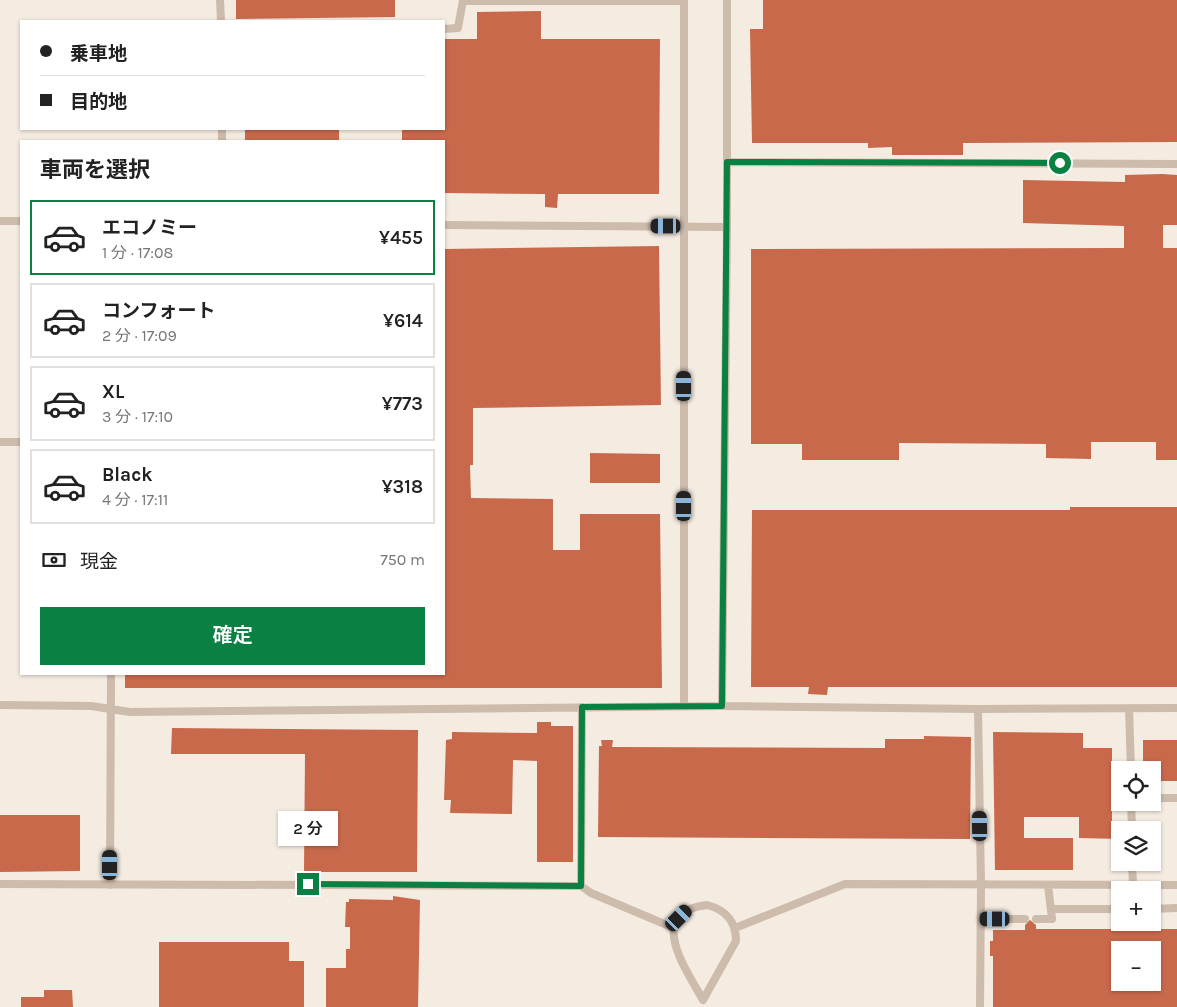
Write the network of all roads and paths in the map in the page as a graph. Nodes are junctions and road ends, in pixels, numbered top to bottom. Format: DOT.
graph roads {
  1 [pos="220,0"];
  2 [pos="684,0"];
  3 [pos="727,0"];
  4 [pos="463,1"];
  5 [pos="542,1"];
  6 [pos="221,20"];
  7 [pos="445,29"];
  8 [pos="727,162"];
  9 [pos="1177,164"];
  10 [pos="0,221"];
  11 [pos="20,221"];
  12 [pos="445,225"];
  13 [pos="684,226"];
  14 [pos="727,227"];
  15 [pos="0,442"];
  16 [pos="20,442"];
  17 [pos="111,675"];
  18 [pos="0,705"];
  19 [pos="684,706"];
  20 [pos="722,706"];
  21 [pos="582,707"];
  22 [pos="1129,708"];
  23 [pos="1177,708"];
  24 [pos="111,709"];
  25 [pos="978,709"];
  26 [pos="1131,761"];
  27 [pos="1161,798"];
  28 [pos="1177,798"];
  29 [pos="0,884"];
  30 [pos="110,885"];
  31 [pos="981,885"];
  32 [pos="1048,885"];
  33 [pos="1111,885"];
  34 [pos="1161,885"];
  35 [pos="1177,885"];
  36 [pos="581,886"];
  37 [pos="1161,908"];
  38 [pos="1177,908"];
  39 [pos="1051,909"];
  40 [pos="1111,909"];
  41 [pos="981,919"];
  42 [pos="1025,919"];
  43 [pos="1036,919"];
  44 [pos="674,928"];
  45 [pos="735,928"];
  46 [pos="703,1004"];
  47 [pos="980,1007"];
  1 -- 6 [label="lane"];
  2 -- 5 [label="lane"];
  2 -- 13 [label="lane"];
  3 -- 8 [label="lane"];
  4 -- 5 [label="lane"];
  4 -- 7 [label="lane"];
  8 -- 9 [label="lane"];
  8 -- 14 [label="lane"];
  10 -- 11 [label="lane"];
  12 -- 13 [label="lane"];
  13 -- 14 [label="lane"];
  13 -- 19 [label="lane"];
  14 -- 20 [label="lane"];
  15 -- 16 [label="lane"];
  17 -- 24 [label="lane"];
  18 -- 24 [label="lane"];
  19 -- 20 [label="lane"];
  19 -- 21 [label="lane"];
  20 -- 25 [label="lane"];
  21 -- 24 [label="lane"];
  21 -- 36 [label="lane"];
  22 -- 23 [label="lane"];
  22 -- 25 [label="lane"];
  22 -- 26 [label="lane"];
  24 -- 30 [label="lane"];
  25 -- 31 [label="lane"];
  27 -- 28 [label="lane"];
  29 -- 30 [label="lane"];
  30 -- 36 [label="lane"];
  31 -- 32 [label="lane"];
  31 -- 41 [label="lane"];
  31 -- 45 [label="lane"];
  32 -- 33 [label="lane"];
  32 -- 39 [label="lane"];
  34 -- 35 [label="lane"];
  36 -- 44 [label="lane"];
  37 -- 38 [label="lane"];
  39 -- 40 [label="lane"];
  39 -- 43 [label="lane"];
  41 -- 42 [label="lane"];
  41 -- 47 [label="lane"];
  44 -- 45 [label="lane"];
  44 -- 46 [label="lane"];
  45 -- 46 [label="lane"];
}
